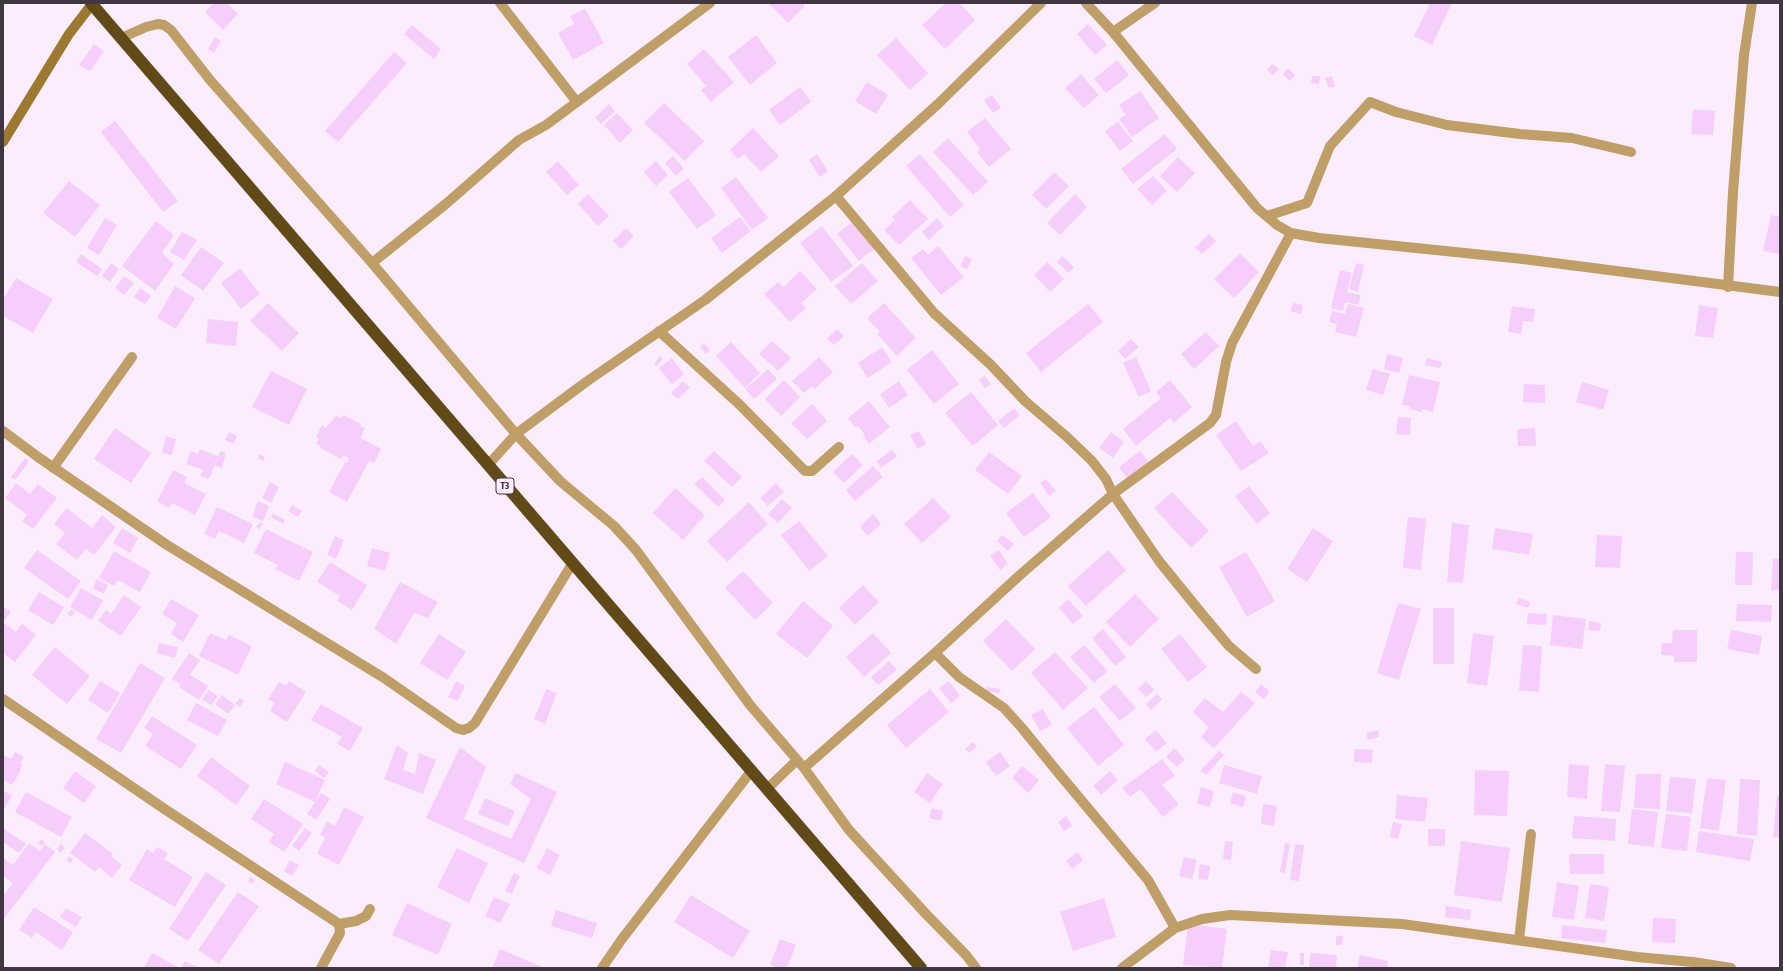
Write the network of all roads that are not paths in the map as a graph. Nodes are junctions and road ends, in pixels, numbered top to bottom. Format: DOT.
graph roads {
  1 [pos="92,3"];
  2 [pos="500,3"];
  3 [pos="710,3"];
  4 [pos="1041,3"];
  5 [pos="1086,3"];
  6 [pos="1155,3"];
  7 [pos="1752,3"];
  8 [pos="1113,32"];
  9 [pos="121,38"];
  10 [pos="576,101"];
  11 [pos="3,142"];
  12 [pos="1631,152"];
  13 [pos="836,196"];
  14 [pos="1267,216"];
  15 [pos="1291,232"];
  16 [pos="372,263"];
  17 [pos="1728,287"];
  18 [pos="1780,292"];
  19 [pos="659,331"];
  20 [pos="132,357"];
  21 [pos="3,431"];
  22 [pos="516,434"];
  23 [pos="839,447"];
  24 [pos="488,465"];
  25 [pos="53,468"];
  26 [pos="1113,494"];
  27 [pos="572,564"];
  28 [pos="935,653"];
  29 [pos="1256,669"];
  30 [pos="3,699"];
  31 [pos="800,764"];
  32 [pos="752,770"];
  33 [pos="767,788"];
  34 [pos="1531,834"];
  35 [pos="370,909"];
  36 [pos="339,924"];
  37 [pos="1175,928"];
  38 [pos="1519,940"];
  39 [pos="321,968"];
  40 [pos="602,968"];
  41 [pos="921,968"];
  42 [pos="976,968"];
  43 [pos="1122,968"];
  44 [pos="1731,968"];
  1 -- 9 [label="highway, T3"];
  1 -- 11 [label="street"];
  2 -- 10 [label="street"];
  3 -- 10 [label="street"];
  4 -- 13 [label="street"];
  5 -- 8 [label="street"];
  6 -- 8 [label="street"];
  7 -- 17 [label="street"];
  8 -- 14 [label="street"];
  9 -- 16 [label="street"];
  9 -- 24 [label="highway, T3"];
  10 -- 16 [label="street"];
  12 -- 14 [label="street"];
  13 -- 19 [label="street"];
  13 -- 26 [label="street"];
  14 -- 15 [label="street"];
  15 -- 17 [label="street"];
  15 -- 26 [label="street"];
  16 -- 22 [label="street"];
  17 -- 18 [label="street"];
  19 -- 22 [label="street"];
  19 -- 23 [label="street"];
  20 -- 25 [label="street"];
  21 -- 25 [label="street"];
  22 -- 24 [label="street"];
  22 -- 31 [label="street"];
  24 -- 27 [label="highway, T3"];
  25 -- 27 [label="street"];
  26 -- 28 [label="street"];
  26 -- 29 [label="street"];
  27 -- 32 [label="highway, T3"];
  28 -- 31 [label="street"];
  28 -- 37 [label="street"];
  30 -- 36 [label="street"];
  31 -- 33 [label="street"];
  31 -- 42 [label="street"];
  32 -- 33 [label="highway, T3"];
  32 -- 40 [label="street"];
  33 -- 41 [label="highway, T3"];
  34 -- 38 [label="street"];
  35 -- 36 [label="street"];
  36 -- 39 [label="street"];
  37 -- 38 [label="street"];
  37 -- 43 [label="street"];
  38 -- 44 [label="street"];
}
